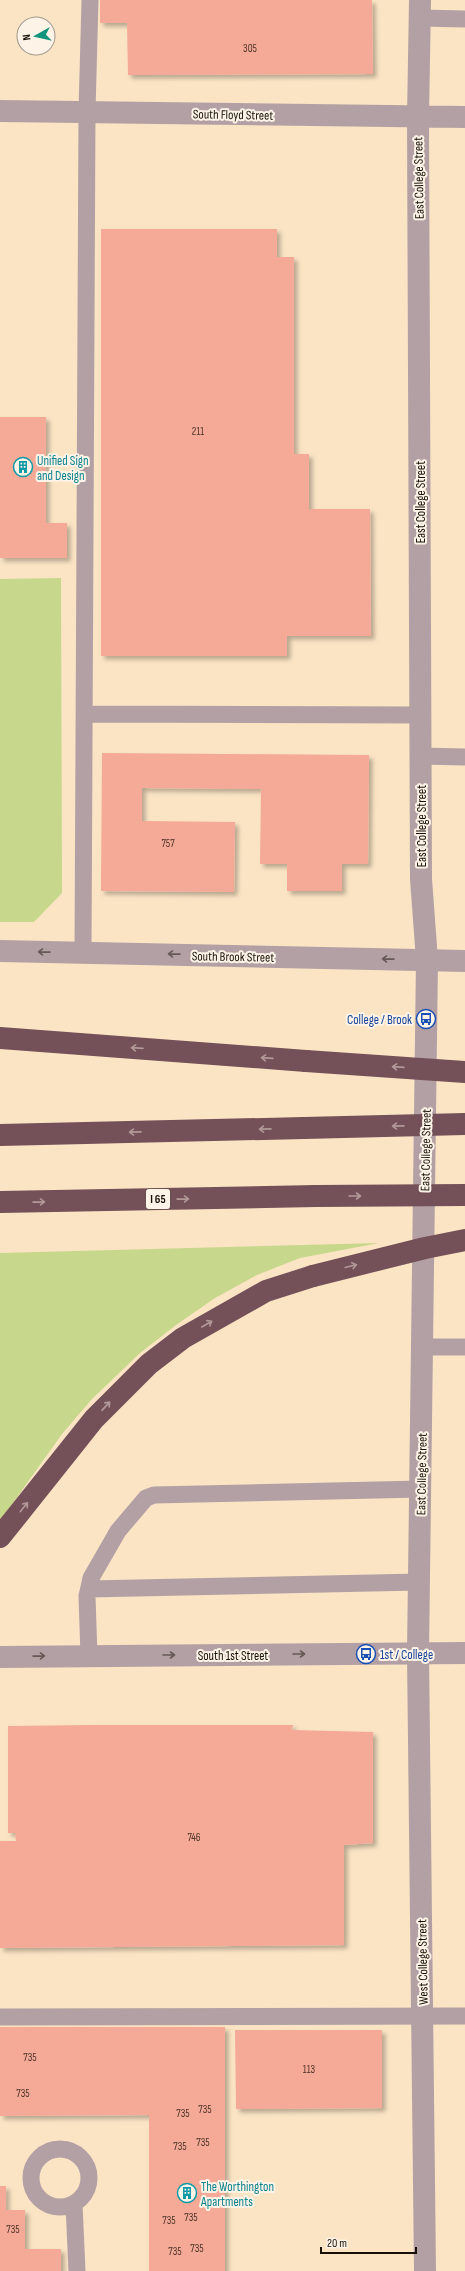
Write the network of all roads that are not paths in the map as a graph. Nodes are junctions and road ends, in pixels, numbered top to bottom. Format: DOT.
graph roads {
  1 [pos="90,0"];
  2 [pos="420,9"];
  3 [pos="465,19"];
  4 [pos="0,111"];
  5 [pos="87,111"];
  6 [pos="465,117"];
  7 [pos="418,118"];
  8 [pos="84,714"];
  9 [pos="421,715"];
  10 [pos="420,756"];
  11 [pos="465,757"];
  12 [pos="0,951"];
  13 [pos="83,952"];
  14 [pos="427,960"];
  15 [pos="465,961"];
  16 [pos="0,1038"];
  17 [pos="465,1072"];
  18 [pos="465,1124"];
  19 [pos="0,1135"];
  20 [pos="465,1195"];
  21 [pos="0,1202"];
  22 [pos="465,1240"];
  23 [pos="422,1347"];
  24 [pos="465,1347"];
  25 [pos="420,1489"];
  26 [pos="0,1537"];
  27 [pos="419,1582"];
  28 [pos="89,1589"];
  29 [pos="418,1653"];
  30 [pos="465,1653"];
  31 [pos="90,1656"];
  32 [pos="0,1657"];
  33 [pos="423,2016"];
  34 [pos="465,2016"];
  35 [pos="0,2017"];
  36 [pos="74,2204"];
  37 [pos="77,2271"];
  38 [pos="426,2271"];
  1 -- 5 [label="lane"];
  2 -- 3 [label="lane"];
  2 -- 7 [label="street, East College Street"];
  4 -- 5 [label="street, South Floyd Street"];
  5 -- 7 [label="street, South Floyd Street"];
  5 -- 8 [label="lane"];
  6 -- 7 [label="street, South Floyd Street"];
  7 -- 9 [label="street, East College Street"];
  8 -- 9 [label="lane"];
  8 -- 13 [label="lane"];
  9 -- 10 [label="street, East College Street"];
  10 -- 11 [label="lane"];
  10 -- 14 [label="street, East College Street"];
  13 -- 12 [label="street, South Brook Street, one-way"];
  14 -- 13 [label="street, South Brook Street, one-way"];
  14 -- 15 [label="street, South Brook Street"];
  14 -- 23 [label="street, East College Street"];
  17 -- 16 [label="highway, one-way, bridge"];
  18 -- 19 [label="highway, one-way, bridge"];
  21 -- 20 [label="highway, I 65, one-way, bridge"];
  26 -- 22 [label="highway, one-way, bridge"];
  23 -- 24 [label="lane"];
  23 -- 25 [label="street, East College Street"];
  25 -- 27 [label="street, East College Street"];
  25 -- 28 [label="lane"];
  27 -- 28 [label="lane"];
  27 -- 29 [label="street, East College Street"];
  28 -- 31 [label="lane"];
  29 -- 30 [label="street, South 1st Street"];
  31 -- 29 [label="street, South 1st Street, one-way"];
  29 -- 33 [label="street, West College Street"];
  32 -- 31 [label="street, South 1st Street, one-way"];
  33 -- 34 [label="lane"];
  33 -- 35 [label="lane"];
  33 -- 38 [label="street, West College Street"];
  36 -- 37 [label="lane"];
}
